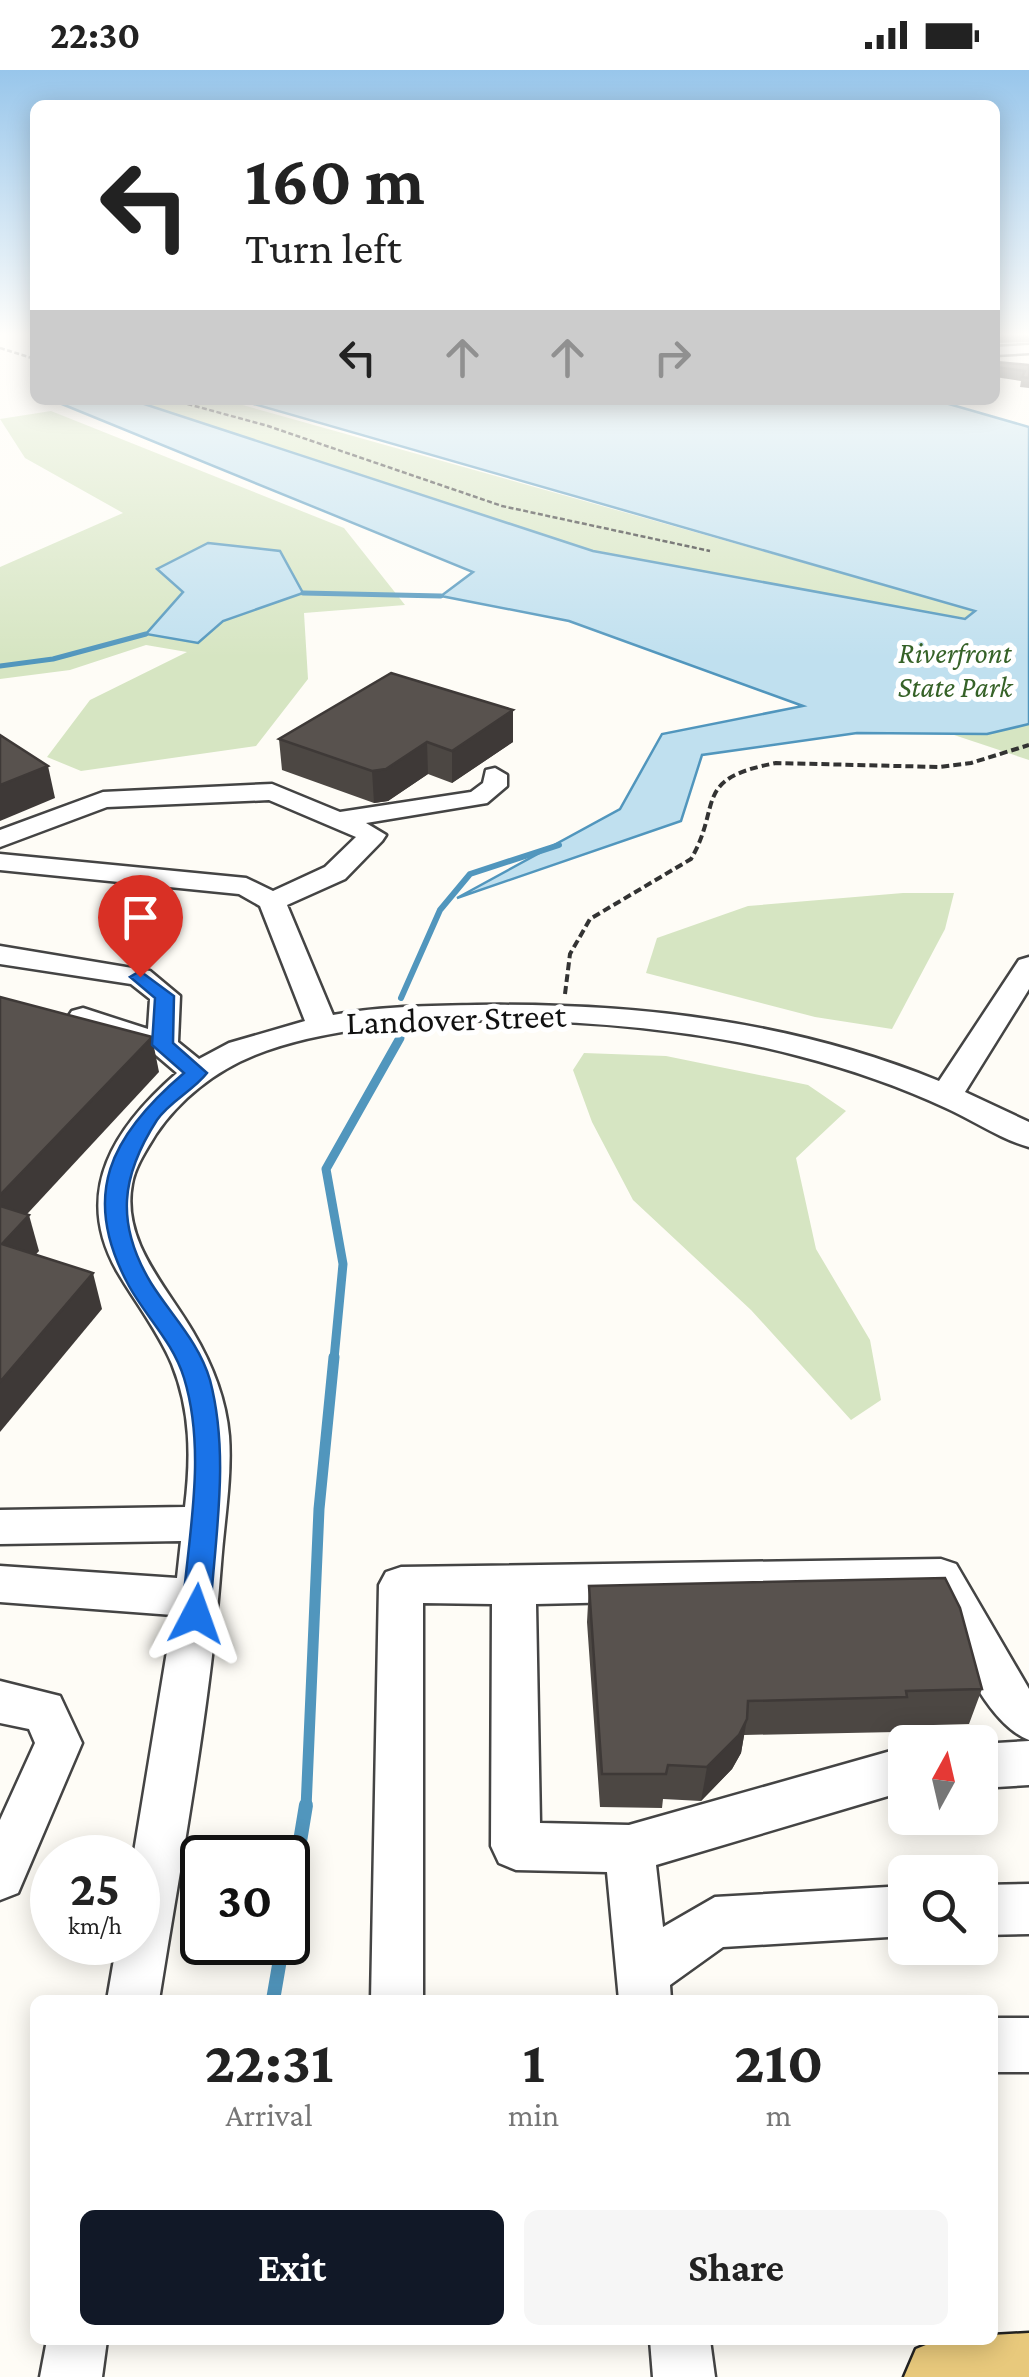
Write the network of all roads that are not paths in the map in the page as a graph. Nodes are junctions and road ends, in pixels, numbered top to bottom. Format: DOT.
graph roads {
  1 [pos="495,775"];
  2 [pos="341,819"];
  3 [pos="0,839"];
  4 [pos="0,862"];
  5 [pos="272,902"];
  6 [pos="0,955"];
  7 [pos="1029,966"];
  8 [pos="83,1017"];
  9 [pos="322,1026"];
  10 [pos="162,1045"];
  11 [pos="197,1073"];
  12 [pos="946,1096"];
  13 [pos="1029,1136"];
  14 [pos="203,1524"];
  15 [pos="0,1527"];
  16 [pos="0,1584"];
  17 [pos="514,1586"];
  18 [pos="197,1598"];
  19 [pos="0,1702"];
  20 [pos="1029,1719"];
  21 [pos="1029,1763"];
  22 [pos="998,1765"];
  23 [pos="888,1774"];
  24 [pos="629,1849"];
  25 [pos="0,1876"];
  26 [pos="1029,1909"];
  27 [pos="998,1910"];
  28 [pos="888,1913"];
  29 [pos="644,1987"];
  30 [pos="134,1995"];
  31 [pos="397,1995"];
  32 [pos="998,2045"];
  33 [pos="1029,2045"];
  34 [pos="76,2345"];
  35 [pos="681,2345"];
  36 [pos="1029,2372"];
  37 [pos="71,2377"];
  38 [pos="684,2377"];
  39 [pos="944,2377"];
  1 -- 2 [label="street"];
  2 -- 3 [label="street"];
  2 -- 5 [label="street"];
  4 -- 5 [label="street"];
  5 -- 9 [label="street"];
  6 -- 10 [label="street"];
  7 -- 12 [label="street"];
  8 -- 10 [label="street"];
  9 -- 11 [label="street, Landover Street"];
  9 -- 12 [label="street, Landover Street"];
  10 -- 11 [label="street"];
  11 -- 14 [label="street, Landover Street"];
  12 -- 13 [label="street, Landover Street"];
  14 -- 15 [label="street"];
  14 -- 18 [label="street, Landover Street"];
  16 -- 18 [label="street"];
  17 -- 20 [label="street"];
  17 -- 24 [label="street"];
  17 -- 31 [label="street"];
  18 -- 30 [label="street, Landover Street"];
  19 -- 25 [label="street"];
  21 -- 22 [label="street"];
  23 -- 24 [label="street"];
  24 -- 29 [label="street"];
  26 -- 27 [label="street"];
  28 -- 29 [label="street"];
  32 -- 33 [label="street"];
  34 -- 37 [label="street"];
  35 -- 38 [label="street"];
  36 -- 39 [label="main road"];
}
